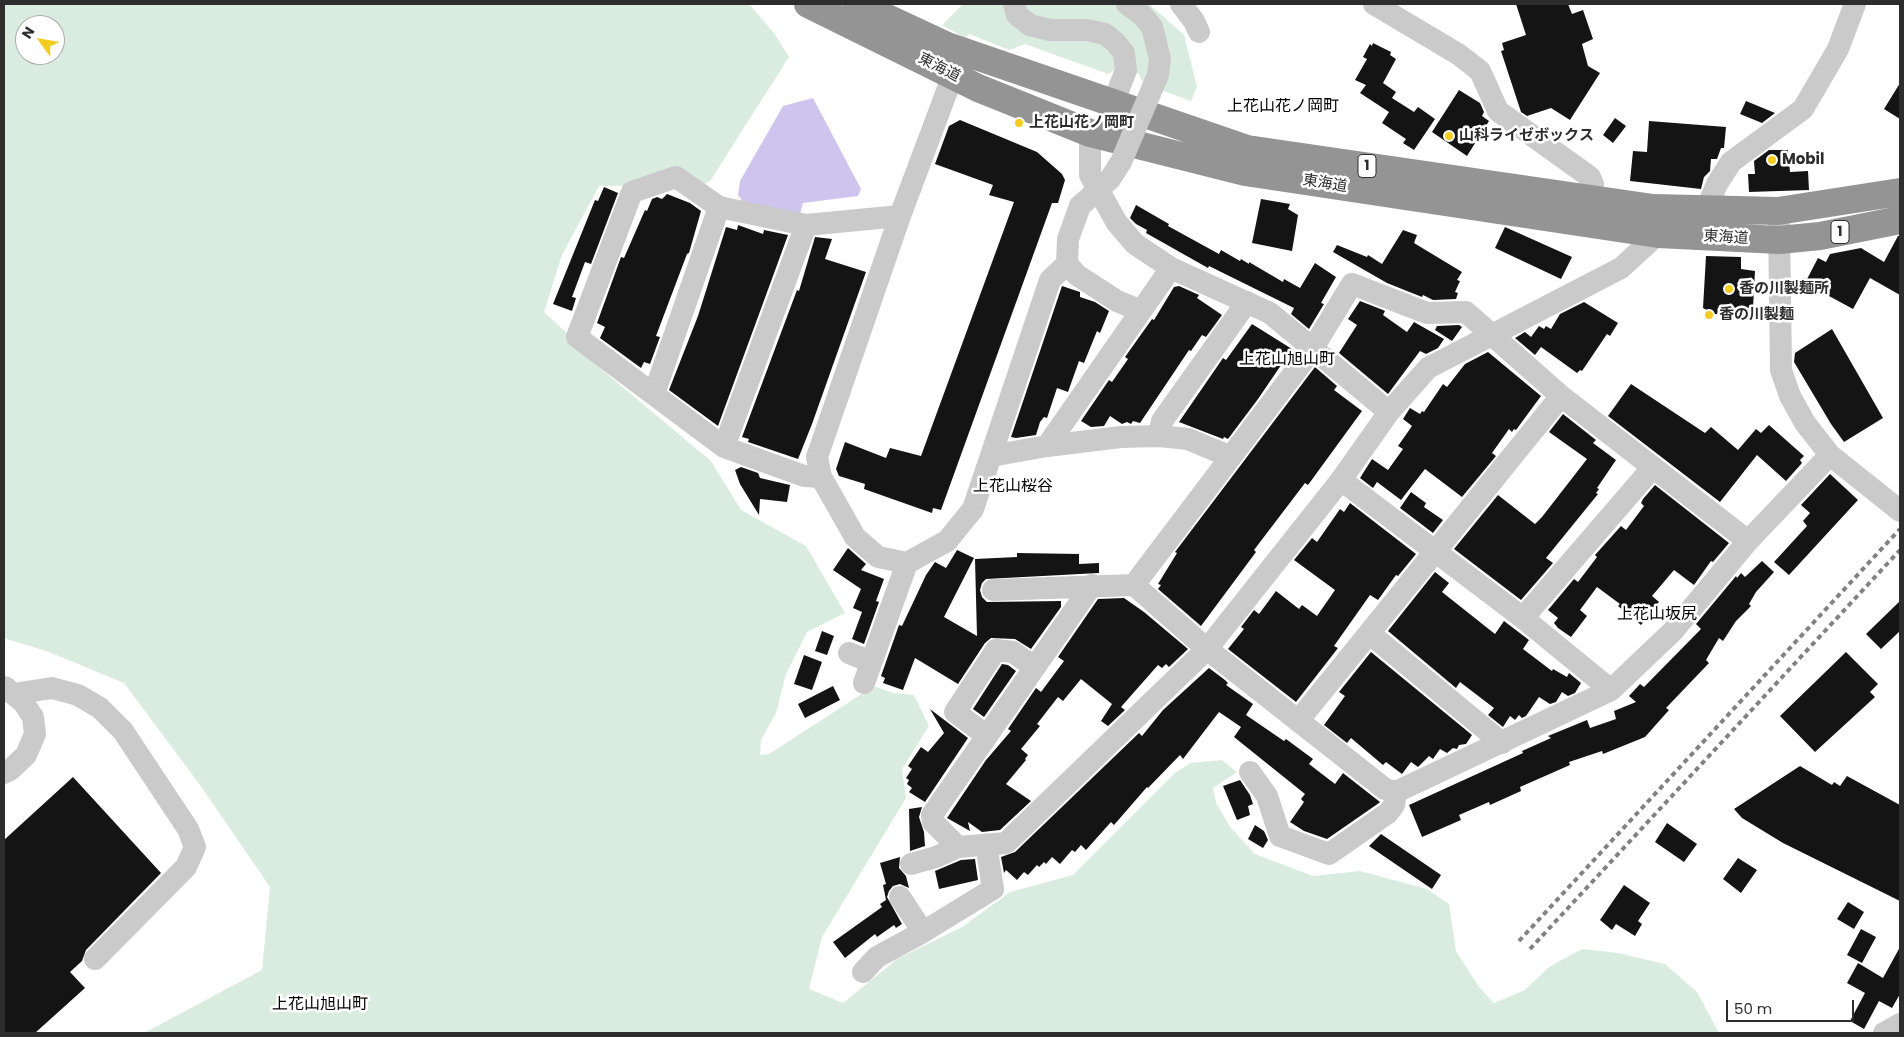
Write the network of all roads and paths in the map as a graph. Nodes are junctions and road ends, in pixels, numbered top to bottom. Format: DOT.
graph roads {
  1 [pos="808,4"];
  2 [pos="857,4"];
  3 [pos="1127,4"];
  4 [pos="1181,4"];
  5 [pos="1374,4"];
  6 [pos="1856,4"];
  7 [pos="1016,9"];
  8 [pos="1199,32"];
  9 [pos="953,75"];
  10 [pos="1113,104"];
  11 [pos="1090,133"];
  12 [pos="1900,192"];
  13 [pos="1590,200"];
  14 [pos="719,207"];
  15 [pos="1706,210"];
  16 [pos="1778,211"];
  17 [pos="900,216"];
  18 [pos="1900,220"];
  19 [pos="806,225"];
  20 [pos="1658,234"];
  21 [pos="1779,240"];
  22 [pos="1066,264"];
  23 [pos="1171,268"];
  24 [pos="1247,302"];
  25 [pos="1141,310"];
  26 [pos="1491,336"];
  27 [pos="1313,348"];
  28 [pos="654,394"];
  29 [pos="1561,396"];
  30 [pos="1390,412"];
  31 [pos="1158,436"];
  32 [pos="1047,446"];
  33 [pos="724,447"];
  34 [pos="1830,455"];
  35 [pos="991,456"];
  36 [pos="1231,457"];
  37 [pos="1653,467"];
  38 [pos="821,477"];
  39 [pos="1341,480"];
  40 [pos="1897,508"];
  41 [pos="1748,541"];
  42 [pos="1435,551"];
  43 [pos="907,563"];
  44 [pos="1092,585"];
  45 [pos="1134,585"];
  46 [pos="993,590"];
  47 [pos="1523,618"];
  48 [pos="1369,633"];
  49 [pos="1207,649"];
  50 [pos="849,653"];
  51 [pos="1034,667"];
  52 [pos="1611,690"];
  53 [pos="8,691"];
  54 [pos="1298,721"];
  55 [pos="987,736"];
  56 [pos="1502,742"];
  57 [pos="4,772"];
  58 [pos="1250,772"];
  59 [pos="1396,792"];
  60 [pos="989,845"];
  61 [pos="958,847"];
  62 [pos="912,864"];
  63 [pos="900,897"];
  64 [pos="923,932"];
  65 [pos="95,959"];
  66 [pos="863,972"];
  67 [pos="1900,1024"];
  68 [pos="1884,1033"];
  1 -- 9 [label="highway, 東海道 / 1"];
  2 -- 10 [label="highway, 東海道 / 1"];
  3 -- 22 [label="street, bridge"];
  4 -- 8 [label="street"];
  5 -- 13 [label="street"];
  6 -- 15 [label="street"];
  7 -- 10 [label="street"];
  9 -- 11 [label="highway, 東海道 / 1"];
  9 -- 17 [label="street"];
  10 -- 13 [label="highway, 東海道 / 1"];
  11 -- 20 [label="highway, 東海道 / 1"];
  11 -- 23 [label="street"];
  12 -- 16 [label="highway, 東海道 / 1"];
  13 -- 15 [label="highway, 東海道 / 1"];
  14 -- 19 [label="street"];
  14 -- 28 [label="street"];
  14 -- 28 [label="street"];
  15 -- 16 [label="highway, 東海道 / 1"];
  16 -- 21 [label="street"];
  17 -- 19 [label="street"];
  17 -- 38 [label="street"];
  18 -- 21 [label="highway, 東海道 / 1"];
  19 -- 33 [label="street"];
  20 -- 21 [label="highway, 東海道 / 1"];
  20 -- 26 [label="street"];
  21 -- 34 [label="street"];
  22 -- 25 [label="street"];
  22 -- 35 [label="street"];
  23 -- 24 [label="street"];
  23 -- 25 [label="street"];
  24 -- 27 [label="street"];
  24 -- 31 [label="street"];
  25 -- 32 [label="street"];
  26 -- 27 [label="street"];
  26 -- 29 [label="street"];
  26 -- 30 [label="street"];
  27 -- 30 [label="street"];
  27 -- 36 [label="street"];
  28 -- 33 [label="street"];
  29 -- 37 [label="street"];
  29 -- 42 [label="street"];
  30 -- 39 [label="street"];
  31 -- 32 [label="street"];
  31 -- 36 [label="street"];
  32 -- 35 [label="street"];
  33 -- 38 [label="street"];
  34 -- 40 [label="street"];
  34 -- 41 [label="street"];
  35 -- 43 [label="street"];
  36 -- 45 [label="street"];
  37 -- 41 [label="street"];
  37 -- 47 [label="street"];
  38 -- 43 [label="street"];
  39 -- 42 [label="street"];
  39 -- 49 [label="street"];
  41 -- 52 [label="street"];
  42 -- 47 [label="street"];
  42 -- 48 [label="street"];
  43 -- 50 [label="street"];
  44 -- 45 [label="street"];
  44 -- 46 [label="street"];
  44 -- 51 [label="street"];
  45 -- 49 [label="street"];
  47 -- 52 [label="street"];
  48 -- 54 [label="street"];
  48 -- 56 [label="street"];
  49 -- 54 [label="street"];
  49 -- 60 [label="street"];
  51 -- 55 [label="street"];
  51 -- 55 [label="street"];
  52 -- 56 [label="street"];
  53 -- 57 [label="street"];
  53 -- 65 [label="street"];
  54 -- 59 [label="street"];
  55 -- 61 [label="street"];
  56 -- 59 [label="street"];
  58 -- 59 [label="street"];
  60 -- 61 [label="street"];
  60 -- 64 [label="street"];
  61 -- 62 [label="street"];
  63 -- 64 [label="street"];
  64 -- 66 [label="street"];
  67 -- 68 [label="street"];
}
